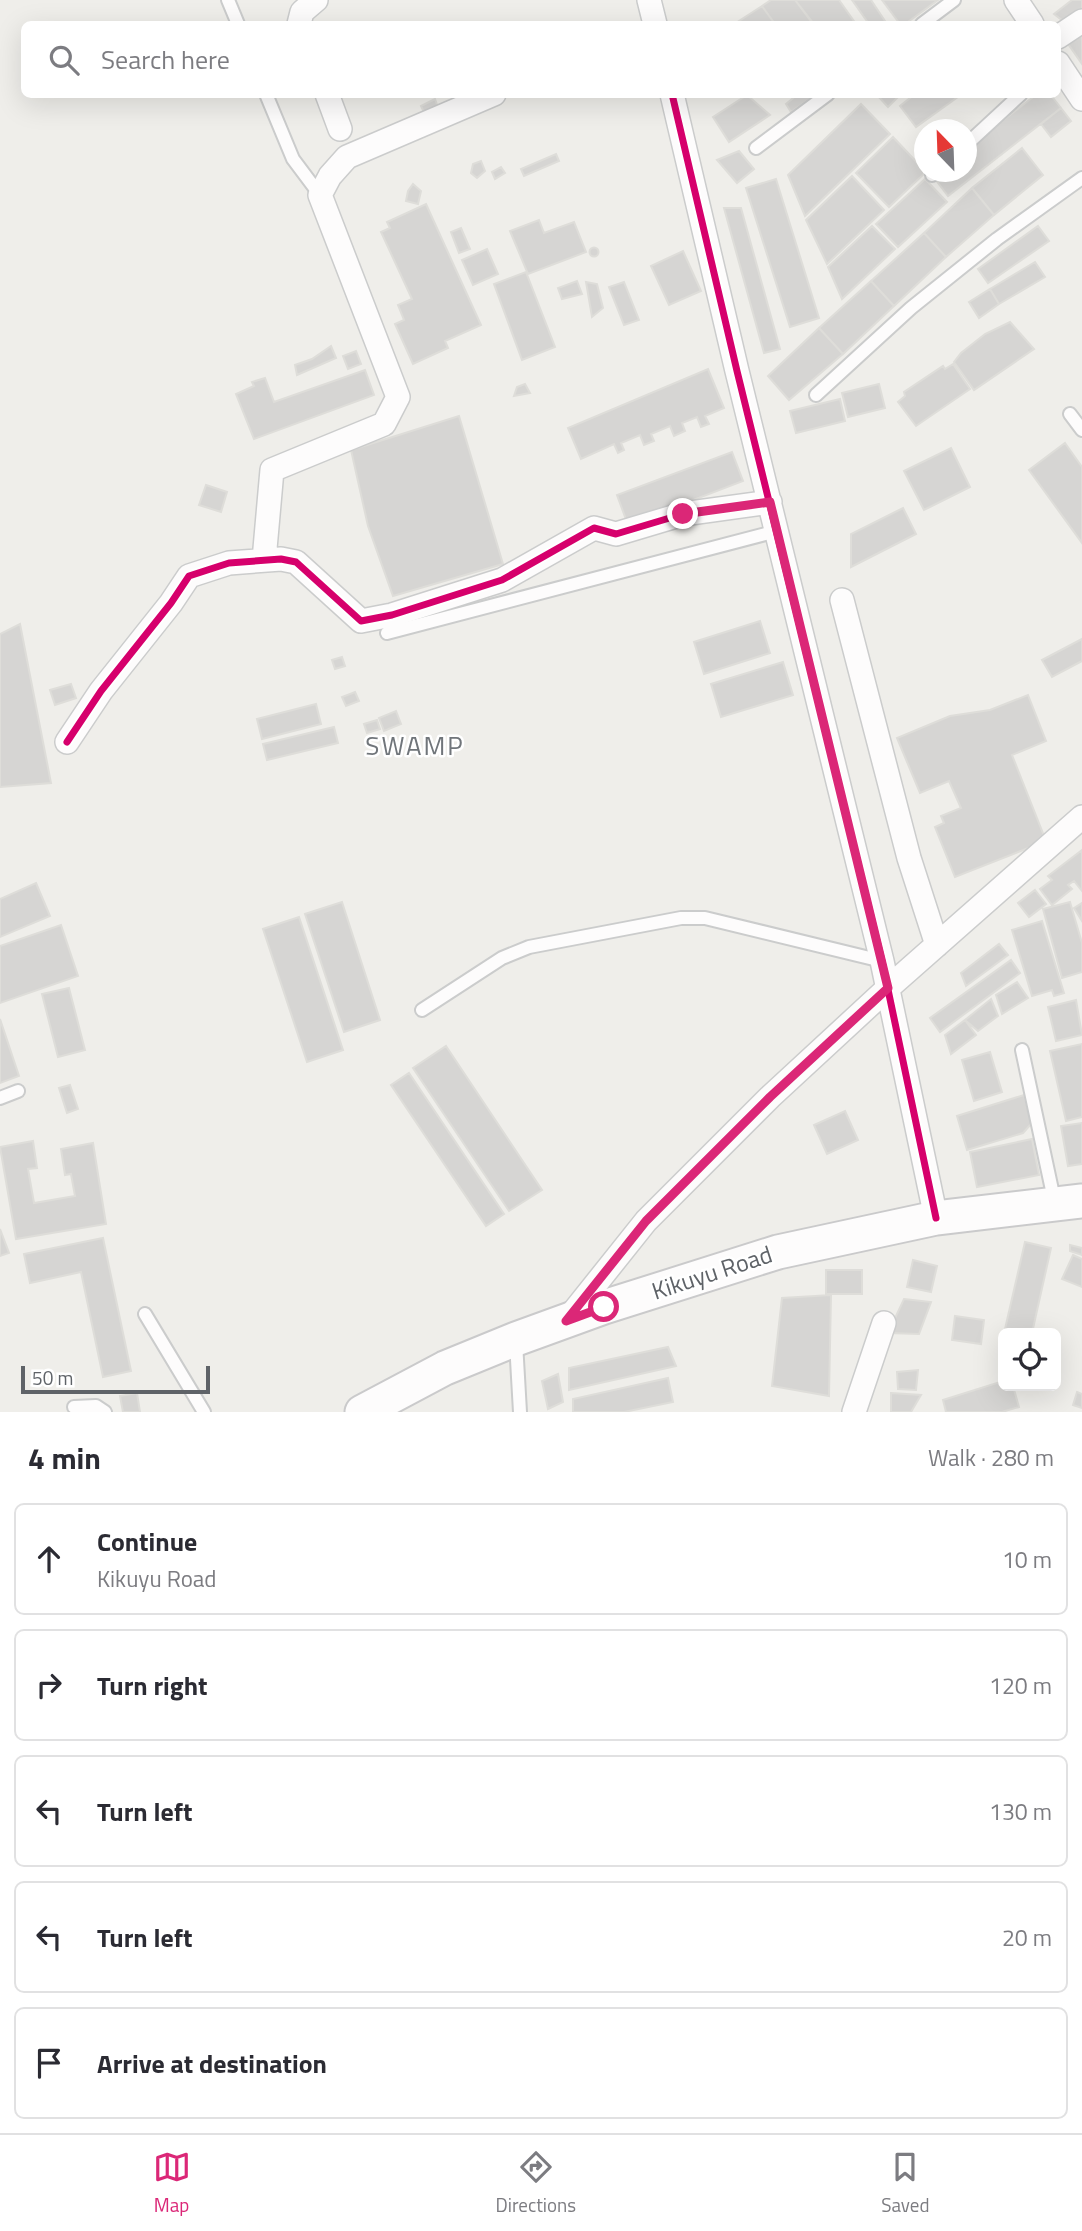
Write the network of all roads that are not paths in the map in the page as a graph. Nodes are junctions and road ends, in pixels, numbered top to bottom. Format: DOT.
graph roads {
  1 [pos="228,0"];
  2 [pos="316,0"];
  3 [pos="649,0"];
  4 [pos="954,0"];
  5 [pos="1016,0"];
  6 [pos="1082,20"];
  7 [pos="237,21"];
  8 [pos="300,21"];
  9 [pos="654,21"];
  10 [pos="926,21"];
  11 [pos="1030,21"];
  12 [pos="1061,35"];
  13 [pos="1061,68"];
  14 [pos="268,98"];
  15 [pos="328,98"];
  16 [pos="485,98"];
  17 [pos="673,98"];
  18 [pos="823,98"];
  19 [pos="1017,98"];
  20 [pos="1082,99"];
  21 [pos="340,129"];
  22 [pos="977,135"];
  23 [pos="756,148"];
  24 [pos="1082,178"];
  25 [pos="320,195"];
  26 [pos="816,395"];
  27 [pos="1070,414"];
  28 [pos="1082,430"];
  29 [pos="770,502"];
  30 [pos="777,531"];
  31 [pos="264,560"];
  32 [pos="842,600"];
  33 [pos="387,633"];
  34 [pos="67,742"];
  35 [pos="1082,817"];
  36 [pos="937,945"];
  37 [pos="882,961"];
  38 [pos="888,988"];
  39 [pos="422,1010"];
  40 [pos="1021,1050"];
  41 [pos="18,1091"];
  42 [pos="0,1098"];
  43 [pos="1069,1202"];
  44 [pos="936,1218"];
  45 [pos="145,1314"];
  46 [pos="566,1321"];
  47 [pos="884,1323"];
  48 [pos="516,1339"];
  49 [pos="74,1407"];
  50 [pos="105,1412"];
  51 [pos="204,1412"];
  52 [pos="362,1412"];
  53 [pos="520,1412"];
  54 [pos="854,1412"];
  1 -- 7 [label="lane"];
  2 -- 8 [label="street"];
  3 -- 9 [label="street"];
  4 -- 10 [label="lane"];
  5 -- 11 [label="street"];
  6 -- 12 [label="street"];
  13 -- 20 [label="street"];
  14 -- 25 [label="lane"];
  15 -- 21 [label="street"];
  16 -- 25 [label="street"];
  17 -- 29 [label="street"];
  18 -- 23 [label="lane"];
  19 -- 22 [label="lane"];
  24 -- 26 [label="lane"];
  25 -- 31 [label="street"];
  27 -- 28 [label="lane"];
  29 -- 30 [label="street"];
  29 -- 31 [label="street"];
  30 -- 33 [label="lane"];
  30 -- 37 [label="street"];
  31 -- 34 [label="street"];
  32 -- 36 [label="street"];
  35 -- 36 [label="street"];
  36 -- 38 [label="street"];
  37 -- 38 [label="street"];
  37 -- 39 [label="lane"];
  38 -- 44 [label="street"];
  38 -- 46 [label="street"];
  40 -- 43 [label="lane"];
  41 -- 42 [label="lane"];
  43 -- 44 [label="main road, Kikuyu Road"];
  44 -- 46 [label="main road, Kikuyu Road"];
  45 -- 51 [label="lane"];
  46 -- 48 [label="main road, Kikuyu Road"];
  47 -- 54 [label="street"];
  48 -- 52 [label="main road, Kikuyu Road"];
  48 -- 53 [label="lane"];
  49 -- 50 [label="lane"];
}
